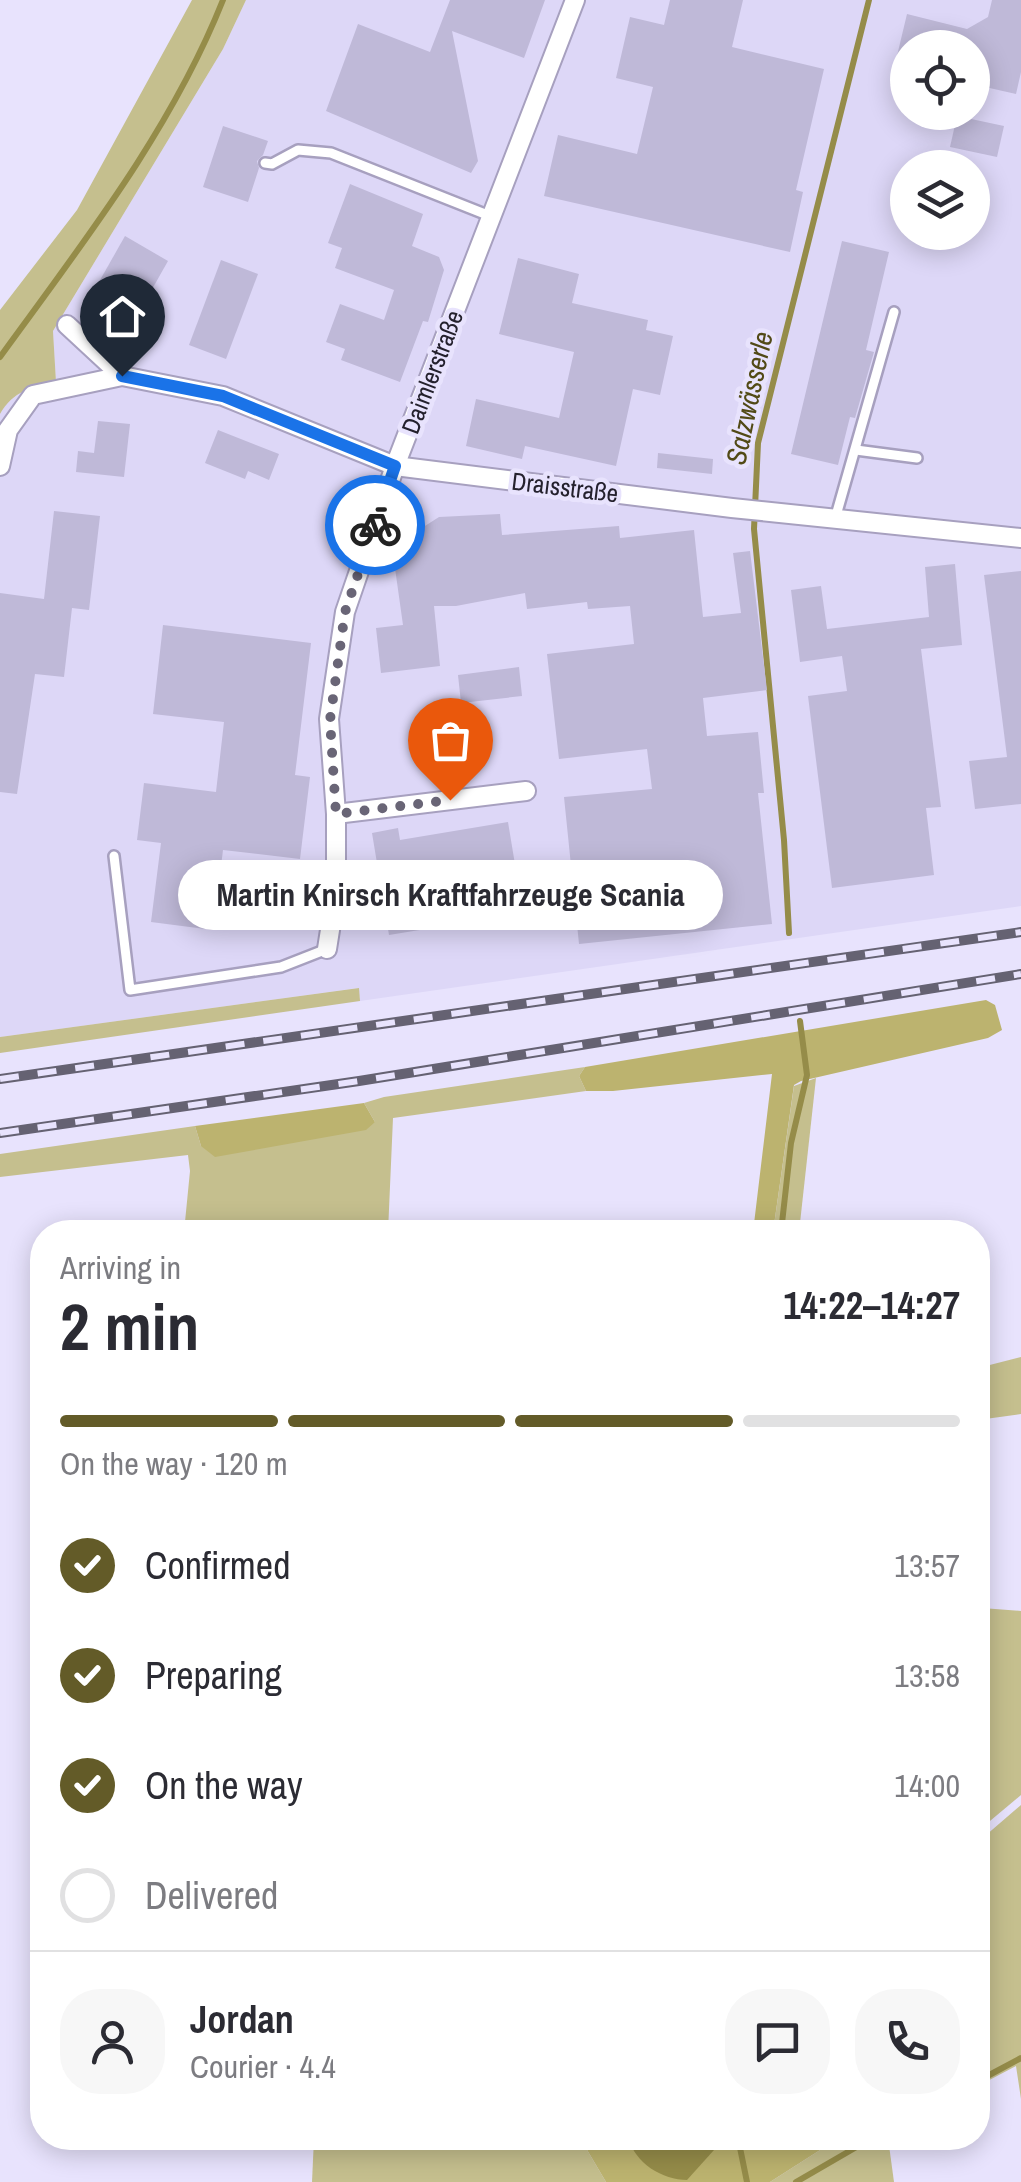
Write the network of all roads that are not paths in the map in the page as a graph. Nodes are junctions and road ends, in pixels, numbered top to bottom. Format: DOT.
graph roads {
  1 [pos="569,2"];
  2 [pos="265,163"];
  3 [pos="493,217"];
  4 [pos="894,312"];
  5 [pos="67,325"];
  6 [pos="122,376"];
  7 [pos="856,450"];
  8 [pos="917,458"];
  9 [pos="0,466"];
  10 [pos="395,466"];
  11 [pos="834,519"];
  12 [pos="1021,538"];
  13 [pos="526,791"];
  14 [pos="336,814"];
  15 [pos="114,856"];
  16 [pos="327,949"];
  1 -- 3 [label="street, Daimlerstraße"];
  2 -- 3 [label="lane"];
  3 -- 10 [label="street, Daimlerstraße"];
  4 -- 7 [label="lane"];
  5 -- 6 [label="street"];
  6 -- 9 [label="street, Draisstraße"];
  6 -- 10 [label="street, Draisstraße"];
  7 -- 8 [label="lane"];
  7 -- 11 [label="lane"];
  10 -- 11 [label="street, Draisstraße"];
  10 -- 14 [label="street, Daimlerstraße"];
  11 -- 12 [label="street, Draisstraße"];
  13 -- 14 [label="street"];
  14 -- 16 [label="street, Daimlerstraße"];
  15 -- 16 [label="lane"];
}
